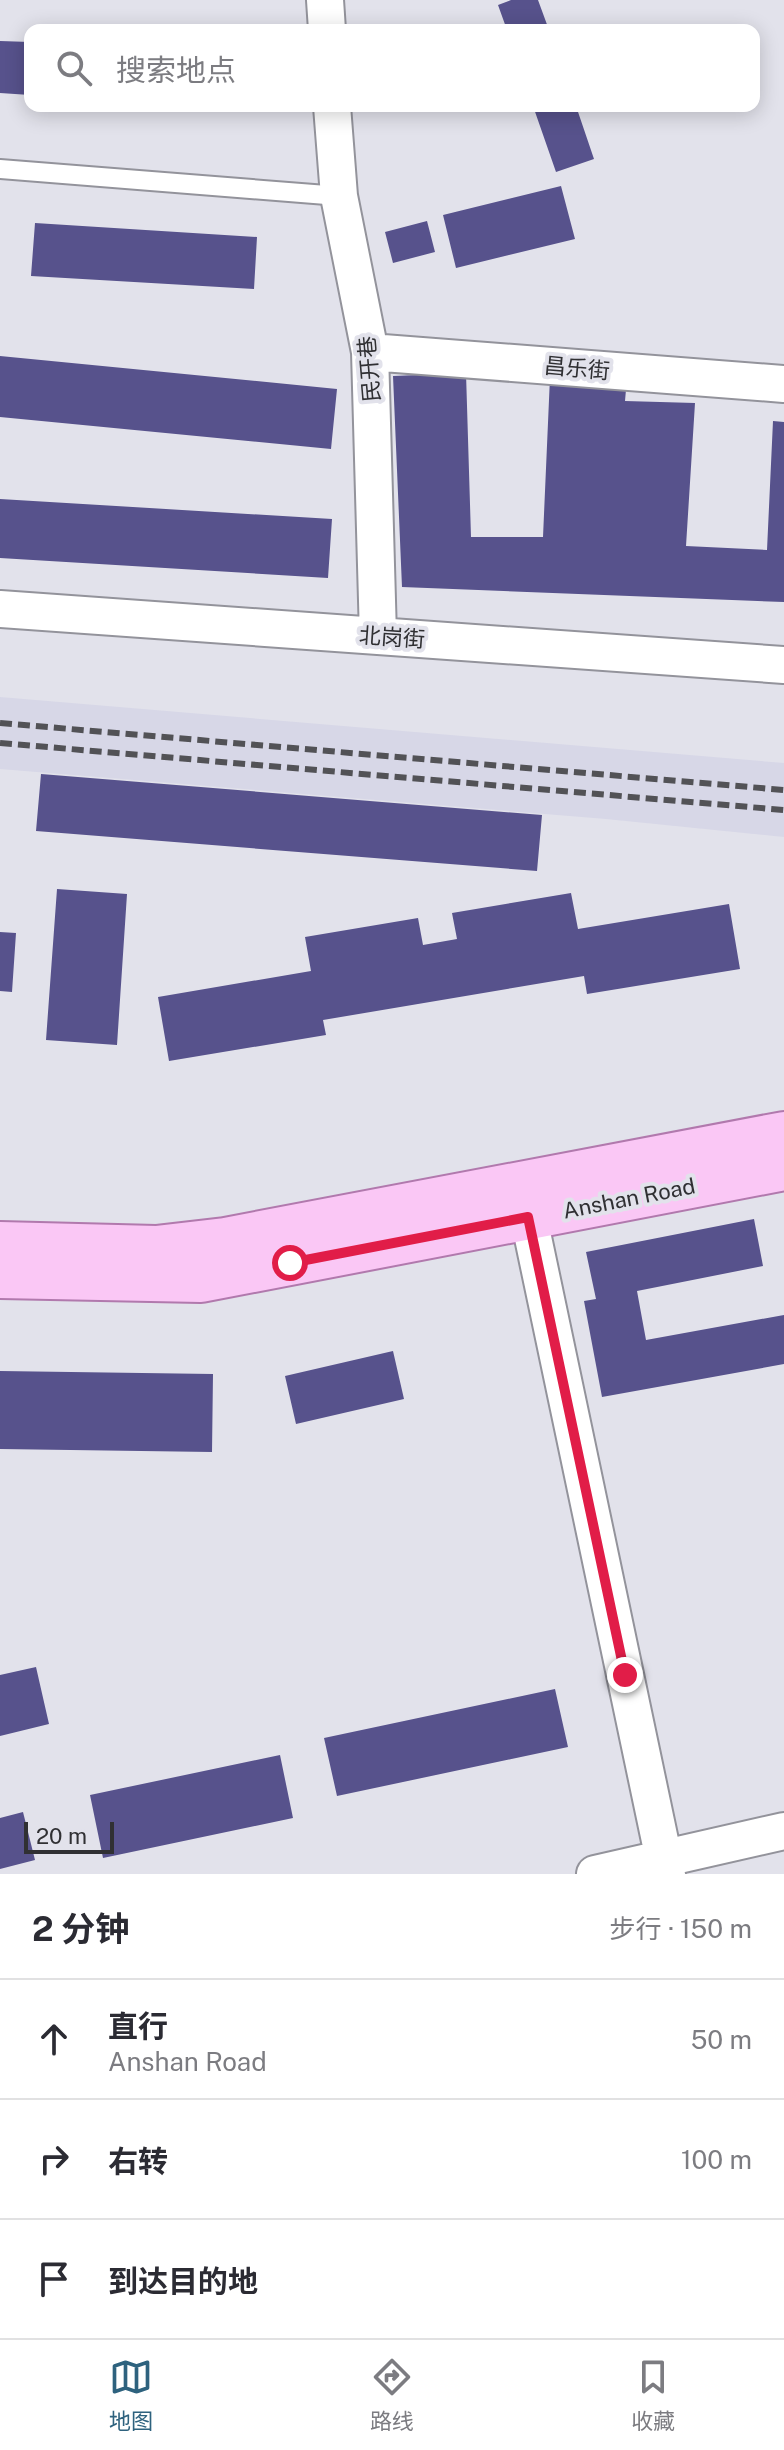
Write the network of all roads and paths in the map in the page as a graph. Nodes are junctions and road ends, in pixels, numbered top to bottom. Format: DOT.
graph roads {
  1 [pos="325,0"];
  2 [pos="327,24"];
  3 [pos="332,112"];
  4 [pos="0,169"];
  5 [pos="339,196"];
  6 [pos="370,352"];
  7 [pos="784,384"];
  8 [pos="0,609"];
  9 [pos="378,636"];
  10 [pos="784,665"];
  11 [pos="784,1134"];
  12 [pos="784,1168"];
  13 [pos="525,1201"];
  14 [pos="0,1244"];
  15 [pos="0,1276"];
  16 [pos="784,1831"];
  17 [pos="665,1866"];
  18 [pos="595,1874"];
  1 -- 2 [label="street"];
  3 -- 5 [label="street, 民开巷"];
  4 -- 5 [label="lane"];
  5 -- 6 [label="street, 民开巷"];
  6 -- 7 [label="street, 昌乐街"];
  6 -- 9 [label="street, 民开巷"];
  8 -- 9 [label="street, 北岗街"];
  9 -- 10 [label="street, 北岗街"];
  11 -- 13 [label="main road, Anshan Road"];
  12 -- 13 [label="main road, Anshan Road"];
  13 -- 14 [label="main road, Anshan Road"];
  13 -- 15 [label="main road, Anshan Road"];
  13 -- 17 [label="street"];
  16 -- 17 [label="street"];
  17 -- 18 [label="street"];
}
